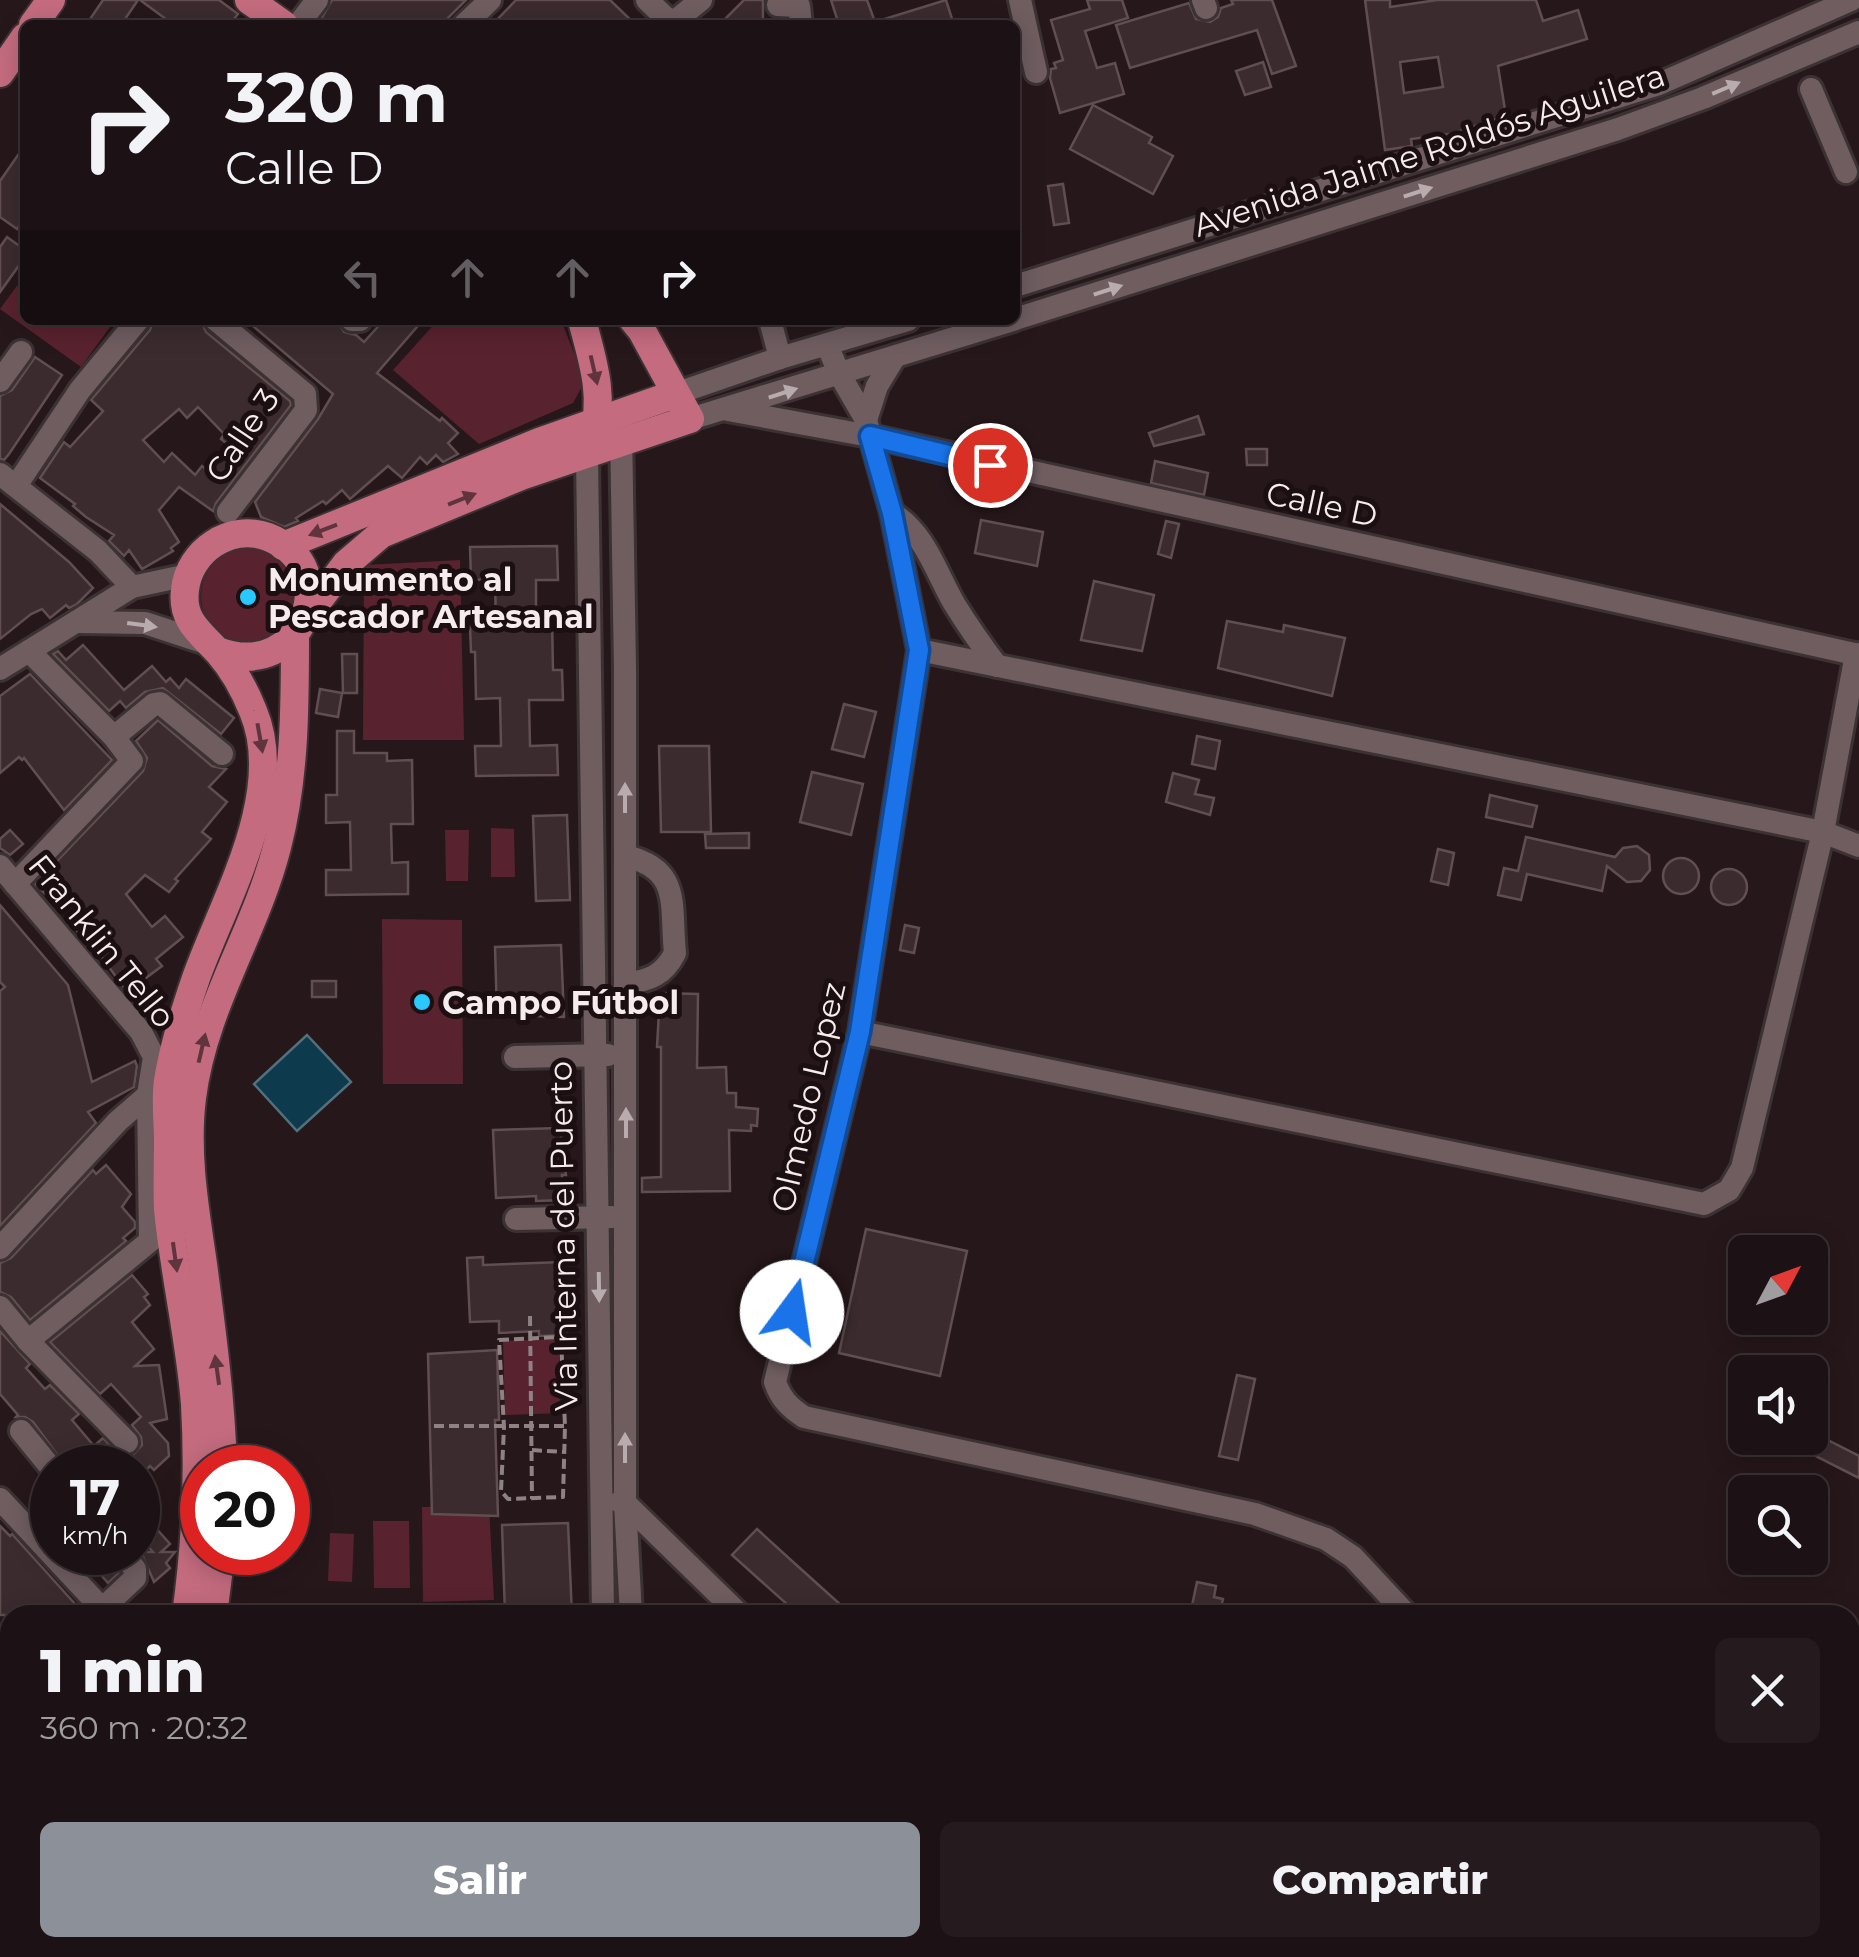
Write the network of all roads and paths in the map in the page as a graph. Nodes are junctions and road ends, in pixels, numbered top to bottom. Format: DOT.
graph roads {
  1 [pos="249,0"];
  2 [pos="317,0"];
  3 [pos="490,0"];
  4 [pos="646,0"];
  5 [pos="701,0"];
  6 [pos="1020,0"];
  7 [pos="1851,0"];
  8 [pos="1811,18"];
  9 [pos="277,20"];
  10 [pos="302,20"];
  11 [pos="469,20"];
  12 [pos="672,20"];
  13 [pos="676,20"];
  14 [pos="1859,32"];
  15 [pos="20,44"];
  16 [pos="1824,46"];
  17 [pos="1036,72"];
  18 [pos="0,73"];
  19 [pos="1811,90"];
  20 [pos="1846,172"];
  21 [pos="1020,284"];
  22 [pos="1020,318"];
  23 [pos="134,325"];
  24 [pos="222,325"];
  25 [pos="583,325"];
  26 [pos="638,325"];
  27 [pos="771,325"];
  28 [pos="892,325"];
  29 [pos="998,325"];
  30 [pos="828,345"];
  31 [pos="20,352"];
  32 [pos="780,358"];
  33 [pos="894,358"];
  34 [pos="840,375"];
  35 [pos="0,381"];
  36 [pos="675,394"];
  37 [pos="728,410"];
  38 [pos="609,417"];
  39 [pos="690,420"];
  40 [pos="868,428"];
  41 [pos="622,444"];
  42 [pos="587,455"];
  43 [pos="8,480"];
  44 [pos="409,509"];
  45 [pos="228,512"];
  46 [pos="892,513"];
  47 [pos="284,546"];
  48 [pos="188,575"];
  49 [pos="132,586"];
  50 [pos="74,622"];
  51 [pos="300,627"];
  52 [pos="212,647"];
  53 [pos="919,650"];
  54 [pos="29,651"];
  55 [pos="1858,655"];
  56 [pos="997,666"];
  57 [pos="590,667"];
  58 [pos="625,668"];
  59 [pos="0,669"];
  60 [pos="114,737"];
  61 [pos="222,754"];
  62 [pos="1823,832"];
  63 [pos="1859,846"];
  64 [pos="626,856"];
  65 [pos="7,875"];
  66 [pos="626,905"];
  67 [pos="593,907"];
  68 [pos="626,983"];
  69 [pos="860,1032"];
  70 [pos="626,1052"];
  71 [pos="595,1056"];
  72 [pos="515,1057"];
  73 [pos="148,1095"];
  74 [pos="598,1217"];
  75 [pos="626,1217"];
  76 [pos="516,1219"];
  77 [pos="0,1248"];
  78 [pos="0,1306"];
  79 [pos="530,1316"];
  80 [pos="582,1330"];
  81 [pos="561,1339"];
  82 [pos="530,1340"];
  83 [pos="28,1341"];
  84 [pos="533,1425"];
  85 [pos="434,1426"];
  86 [pos="565,1426"];
  87 [pos="504,1428"];
  88 [pos="22,1432"];
  89 [pos="127,1442"];
  90 [pos="33,1445"];
  91 [pos="222,1445"];
  92 [pos="532,1450"];
  93 [pos="562,1452"];
  94 [pos="0,1499"];
  95 [pos="532,1499"];
  96 [pos="614,1502"];
  97 [pos="135,1575"];
  98 [pos="218,1575"];
  99 [pos="98,1605"];
  100 [pos="111,1605"];
  101 [pos="187,1605"];
  102 [pos="214,1605"];
  103 [pos="604,1605"];
  104 [pos="629,1605"];
  105 [pos="729,1605"];
  106 [pos="1397,1605"];
  1 -- 9 [label="main road"];
  2 -- 10 [label="street"];
  3 -- 11 [label="street"];
  4 -- 12 [label="street"];
  5 -- 13 [label="street"];
  6 -- 17 [label="street"];
  7 -- 8 [label="street, Avenida Jaime Roldós Aguilera"];
  8 -- 16 [label="street"];
  8 -- 21 [label="street, Avenida Jaime Roldós Aguilera"];
  14 -- 16 [label="street, Avenida Jaime Roldós Aguilera"];
  15 -- 18 [label="main road"];
  22 -- 16 [label="street, Avenida Jaime Roldós Aguilera, one-way"];
  19 -- 20 [label="street"];
  23 -- 43 [label="street"];
  24 -- 45 [label="street, Calle 3"];
  25 -- 38 [label="main road, Via Interna del Puerto, one-way"];
  26 -- 36 [label="main road"];
  27 -- 32 [label="street"];
  28 -- 30 [label="street, Avenida Jaime Roldós Aguilera"];
  29 -- 33 [label="street, Avenida Jaime Roldós Aguilera"];
  30 -- 32 [label="street, Avenida Jaime Roldós Aguilera"];
  30 -- 34 [label="street"];
  31 -- 35 [label="street"];
  32 -- 36 [label="street, Avenida Jaime Roldós Aguilera"];
  33 -- 34 [label="street, Avenida Jaime Roldós Aguilera"];
  33 -- 40 [label="street"];
  37 -- 34 [label="street, Avenida Jaime Roldós Aguilera, one-way"];
  34 -- 40 [label="street"];
  36 -- 38 [label="main road, Avenida Jaime Roldós Aguilera"];
  36 -- 39 [label="main road"];
  37 -- 39 [label="street, Avenida Jaime Roldós Aguilera"];
  37 -- 40 [label="street, Calle D"];
  38 -- 41 [label="street, Via Interna del Puerto"];
  38 -- 42 [label="main road, Via Interna del Puerto"];
  38 -- 44 [label="main road, Avenida Jaime Roldós Aguilera"];
  39 -- 41 [label="main road, Avenida Jaime Roldós Aguilera"];
  40 -- 46 [label="street, Olmedo Lopez"];
  40 -- 55 [label="street, Calle D"];
  41 -- 42 [label="main road, Avenida Jaime Roldós Aguilera"];
  41 -- 58 [label="street, Via Interna del Puerto"];
  44 -- 42 [label="main road, Avenida Jaime Roldós Aguilera, one-way"];
  42 -- 57 [label="street, Via Interna del Puerto"];
  43 -- 49 [label="street"];
  44 -- 47 [label="main road, Avenida Jaime Roldós Aguilera, one-way"];
  44 -- 51 [label="main road, Avenida Jaime Roldós Aguilera"];
  46 -- 53 [label="street, Olmedo Lopez"];
  46 -- 56 [label="street"];
  47 -- 48 [label="main road"];
  47 -- 51 [label="main road"];
  48 -- 49 [label="street"];
  48 -- 52 [label="main road"];
  49 -- 50 [label="street"];
  50 -- 52 [label="street, one-way"];
  50 -- 54 [label="street"];
  51 -- 52 [label="main road"];
  91 -- 51 [label="main road, one-way"];
  52 -- 101 [label="main road, one-way"];
  53 -- 56 [label="street"];
  53 -- 69 [label="street, Olmedo Lopez"];
  54 -- 59 [label="street"];
  54 -- 60 [label="street"];
  55 -- 62 [label="street"];
  56 -- 62 [label="street"];
  57 -- 58 [label="street"];
  57 -- 67 [label="street, Via Interna del Puerto"];
  64 -- 58 [label="street, Via Interna del Puerto, one-way"];
  60 -- 61 [label="street"];
  60 -- 65 [label="street"];
  62 -- 63 [label="street"];
  62 -- 69 [label="street"];
  64 -- 66 [label="street, Via Interna del Puerto"];
  64 -- 68 [label="street"];
  65 -- 73 [label="street, Franklin Tello"];
  66 -- 67 [label="street"];
  66 -- 68 [label="street, Via Interna del Puerto"];
  67 -- 71 [label="street, Via Interna del Puerto"];
  68 -- 70 [label="street, Via Interna del Puerto"];
  69 -- 106 [label="street, Olmedo Lopez"];
  70 -- 71 [label="street"];
  75 -- 70 [label="street, Via Interna del Puerto, one-way"];
  71 -- 72 [label="street"];
  71 -- 74 [label="street, Via Interna del Puerto"];
  73 -- 77 [label="street"];
  73 -- 83 [label="street"];
  74 -- 75 [label="street"];
  74 -- 76 [label="street"];
  74 -- 96 [label="street, Via Interna del Puerto, one-way"];
  96 -- 75 [label="street, Via Interna del Puerto, one-way"];
  78 -- 83 [label="street"];
  79 -- 82 [label="path"];
  80 -- 81 [label="path"];
  81 -- 82 [label="path"];
  81 -- 86 [label="path"];
  82 -- 84 [label="path"];
  82 -- 87 [label="path"];
  83 -- 89 [label="street"];
  84 -- 86 [label="path"];
  84 -- 87 [label="path"];
  84 -- 92 [label="path"];
  85 -- 87 [label="path"];
  86 -- 93 [label="path"];
  87 -- 95 [label="path"];
  88 -- 90 [label="street"];
  92 -- 93 [label="path"];
  92 -- 95 [label="path"];
  93 -- 95 [label="path"];
  94 -- 99 [label="street"];
  96 -- 103 [label="street, Via Interna del Puerto"];
  96 -- 104 [label="street, Via Interna del Puerto"];
  96 -- 105 [label="street"];
  97 -- 100 [label="street"];
  98 -- 102 [label="main road"];
}
